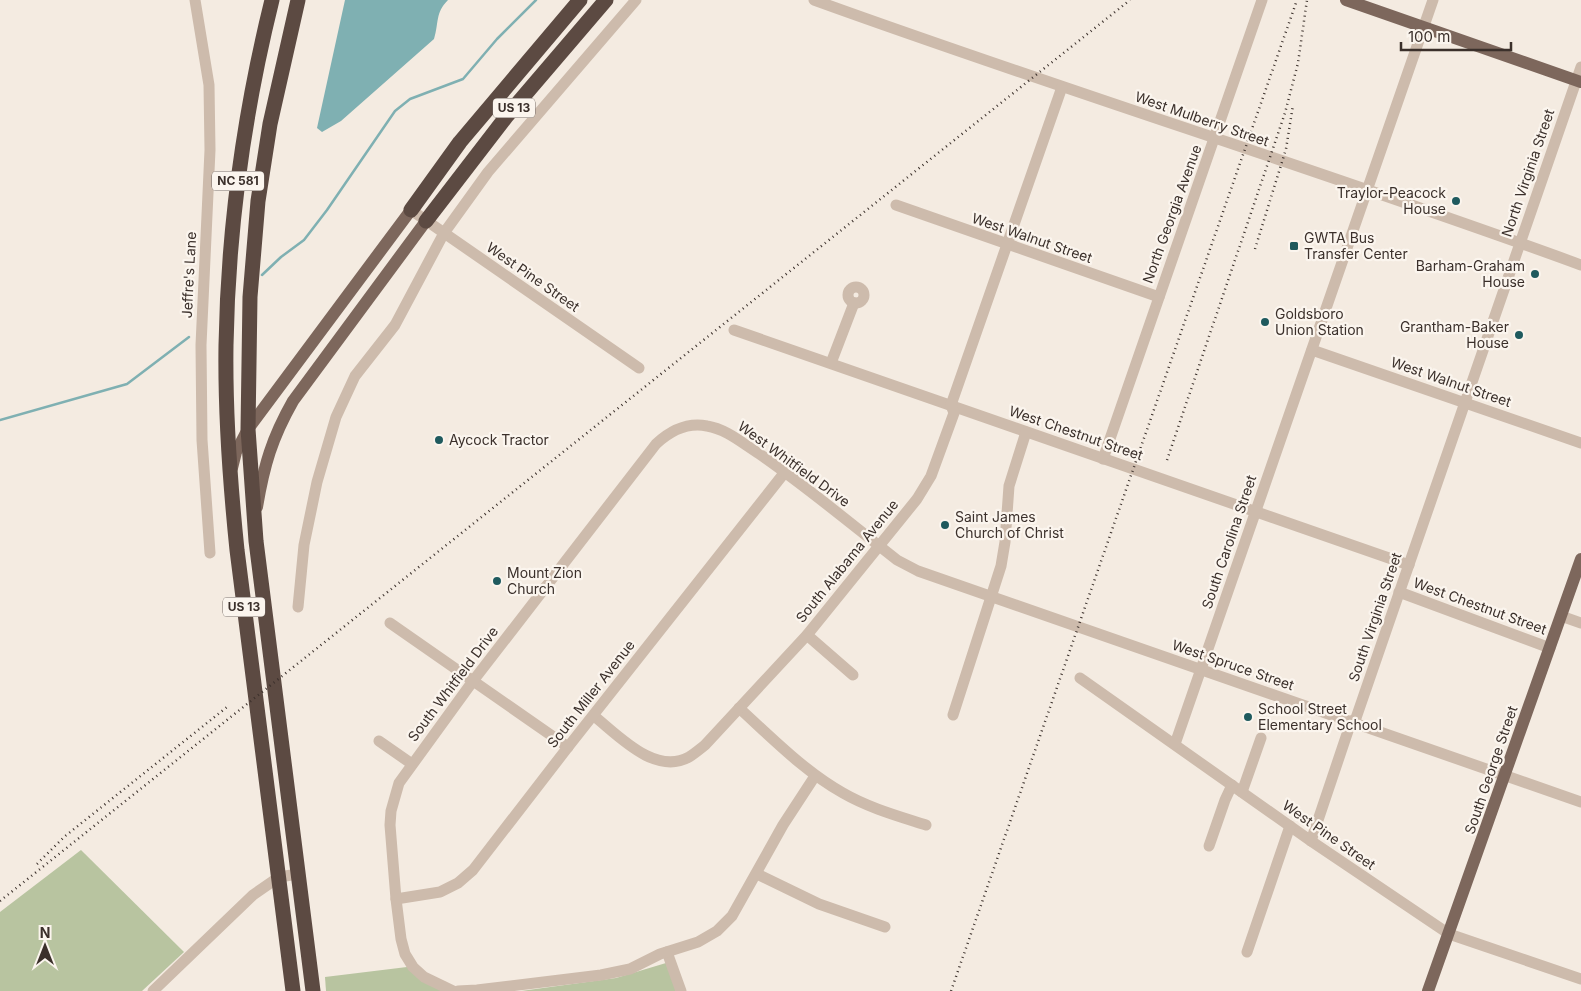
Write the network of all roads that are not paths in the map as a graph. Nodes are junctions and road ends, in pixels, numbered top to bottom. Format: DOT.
graph roads {
  1 [pos="195,0"];
  2 [pos="272,0"];
  3 [pos="298,0"];
  4 [pos="580,0"];
  5 [pos="606,0"];
  6 [pos="636,0"];
  7 [pos="814,0"];
  8 [pos="1262,0"];
  9 [pos="1346,0"];
  10 [pos="1433,0"];
  11 [pos="1424,27"];
  12 [pos="1581,67"];
  13 [pos="1579,81"];
  14 [pos="1062,87"];
  15 [pos="1215,138"];
  16 [pos="1367,191"];
  17 [pos="896,206"];
  18 [pos="411,210"];
  19 [pos="426,221"];
  20 [pos="444,233"];
  21 [pos="1520,243"];
  22 [pos="1006,245"];
  23 [pos="1581,266"];
  24 [pos="1159,297"];
  25 [pos="854,303"];
  26 [pos="734,330"];
  27 [pos="1312,350"];
  28 [pos="831,363"];
  29 [pos="639,368"];
  30 [pos="1465,402"];
  31 [pos="951,405"];
  32 [pos="683,426"];
  33 [pos="248,429"];
  34 [pos="1026,432"];
  35 [pos="1581,443"];
  36 [pos="1103,459"];
  37 [pos="785,472"];
  38 [pos="230,479"];
  39 [pos="1256,510"];
  40 [pos="254,524"];
  41 [pos="880,546"];
  42 [pos="210,552"];
  43 [pos="1581,559"];
  44 [pos="1409,565"];
  45 [pos="1399,592"];
  46 [pos="992,598"];
  47 [pos="298,607"];
  48 [pos="1561,616"];
  49 [pos="390,623"];
  50 [pos="1581,623"];
  51 [pos="807,635"];
  52 [pos="1550,648"];
  53 [pos="1201,670"];
  54 [pos="853,675"];
  55 [pos="1080,678"];
  56 [pos="473,681"];
  57 [pos="738,708"];
  58 [pos="953,715"];
  59 [pos="594,716"];
  60 [pos="1351,722"];
  61 [pos="1262,738"];
  62 [pos="379,741"];
  63 [pos="1175,744"];
  64 [pos="568,747"];
  65 [pos="412,764"];
  66 [pos="815,776"];
  67 [pos="1505,776"];
  68 [pos="1237,789"];
  69 [pos="1581,802"];
  70 [pos="926,825"];
  71 [pos="1290,826"];
  72 [pos="1311,841"];
  73 [pos="1209,846"];
  74 [pos="298,874"];
  75 [pos="757,874"];
  76 [pos="279,877"];
  77 [pos="396,899"];
  78 [pos="885,927"];
  79 [pos="1449,934"];
  80 [pos="667,952"];
  81 [pos="1247,952"];
  82 [pos="1581,979"];
  83 [pos="153,991"];
  84 [pos="293,991"];
  85 [pos="313,991"];
  86 [pos="452,991"];
  87 [pos="458,991"];
  88 [pos="680,991"];
  89 [pos="1428,991"];
  1 -- 42 [label="street, Jeffre's Lane"];
  2 -- 38 [label="highway, NC 581"];
  3 -- 33 [label="highway, NC 581"];
  4 -- 18 [label="highway, US 13"];
  5 -- 19 [label="highway, US 13"];
  6 -- 20 [label="street"];
  7 -- 14 [label="street, West Mulberry Street"];
  8 -- 15 [label="street, North Georgia Avenue"];
  9 -- 11 [label="main road"];
  10 -- 11 [label="street, South Carolina Street"];
  11 -- 13 [label="main road"];
  11 -- 16 [label="street, South Carolina Street"];
  12 -- 13 [label="street, North Virginia Street"];
  13 -- 21 [label="street, North Virginia Street"];
  14 -- 15 [label="street, West Mulberry Street"];
  14 -- 22 [label="street, South Alabama Avenue"];
  15 -- 16 [label="street, West Mulberry Street"];
  15 -- 24 [label="street, North Georgia Avenue"];
  16 -- 21 [label="street, West Mulberry Street"];
  16 -- 27 [label="street, South Carolina Street"];
  17 -- 22 [label="street, West Walnut Street"];
  18 -- 19 [label="street, West Pine Street"];
  18 -- 33 [label="main road, US 13"];
  19 -- 20 [label="street, West Pine Street"];
  19 -- 40 [label="main road, US 13"];
  20 -- 29 [label="street, West Pine Street"];
  20 -- 47 [label="street"];
  21 -- 23 [label="street, West Mulberry Street"];
  21 -- 30 [label="street, North Virginia Street"];
  22 -- 24 [label="street, West Walnut Street"];
  22 -- 31 [label="street, South Alabama Avenue"];
  24 -- 36 [label="street, North Georgia Avenue"];
  25 -- 28 [label="street"];
  26 -- 28 [label="street, West Chestnut Street"];
  27 -- 30 [label="street, West Walnut Street"];
  27 -- 39 [label="street, South Carolina Street"];
  28 -- 31 [label="street, West Chestnut Street"];
  30 -- 35 [label="street, West Walnut Street"];
  30 -- 44 [label="street, South Virginia Street"];
  31 -- 34 [label="street, West Chestnut Street"];
  31 -- 41 [label="street, South Alabama Avenue"];
  32 -- 37 [label="street, West Whitfield Drive"];
  32 -- 56 [label="street, South Whitfield Drive"];
  33 -- 38 [label="main road, US 13"];
  33 -- 40 [label="highway, NC 581"];
  34 -- 36 [label="street, West Chestnut Street"];
  34 -- 46 [label="street"];
  36 -- 39 [label="street, West Chestnut Street"];
  37 -- 41 [label="street, West Whitfield Drive"];
  37 -- 59 [label="street, South Miller Avenue"];
  38 -- 76 [label="highway, US 13"];
  39 -- 44 [label="street, West Chestnut Street"];
  39 -- 53 [label="street, South Carolina Street"];
  40 -- 74 [label="highway, US 13"];
  41 -- 46 [label="street, West Spruce Street"];
  41 -- 51 [label="street, South Alabama Avenue"];
  43 -- 48 [label="main road, South George Street"];
  44 -- 45 [label="street, South Virginia Street"];
  45 -- 52 [label="street, West Chestnut Street"];
  45 -- 60 [label="street, South Virginia Street"];
  46 -- 53 [label="street, West Spruce Street"];
  46 -- 58 [label="street"];
  48 -- 50 [label="street, West Chestnut Street"];
  48 -- 52 [label="main road, South George Street"];
  49 -- 56 [label="street"];
  51 -- 54 [label="street"];
  51 -- 57 [label="street, South Alabama Avenue"];
  52 -- 67 [label="main road, South George Street"];
  53 -- 60 [label="street, West Spruce Street"];
  53 -- 63 [label="street, South Carolina Street"];
  55 -- 63 [label="street, West Pine Street"];
  56 -- 64 [label="street"];
  56 -- 65 [label="street, South Whitfield Drive"];
  57 -- 59 [label="street, South Alabama Avenue"];
  57 -- 66 [label="street"];
  59 -- 64 [label="street, South Miller Avenue"];
  60 -- 67 [label="street, West Spruce Street"];
  60 -- 72 [label="street, South Virginia Street"];
  61 -- 68 [label="street"];
  62 -- 65 [label="street"];
  63 -- 68 [label="street, West Pine Street"];
  64 -- 77 [label="street, South Miller Avenue"];
  65 -- 77 [label="street, South Whitfield Drive"];
  66 -- 70 [label="street"];
  66 -- 75 [label="street"];
  67 -- 69 [label="street, West Spruce Street"];
  67 -- 79 [label="main road, South George Street"];
  68 -- 71 [label="street, West Pine Street"];
  68 -- 73 [label="street"];
  71 -- 72 [label="street, West Pine Street"];
  71 -- 81 [label="street"];
  72 -- 79 [label="street, West Pine Street"];
  74 -- 76 [label="street"];
  74 -- 85 [label="highway, US 13"];
  75 -- 78 [label="street"];
  75 -- 80 [label="street"];
  76 -- 83 [label="street"];
  76 -- 84 [label="highway, US 13"];
  77 -- 86 [label="street, South Whitfield Drive"];
  79 -- 82 [label="street, West Pine Street"];
  79 -- 89 [label="main road, South George Street"];
  80 -- 87 [label="street"];
  80 -- 88 [label="street"];
}
